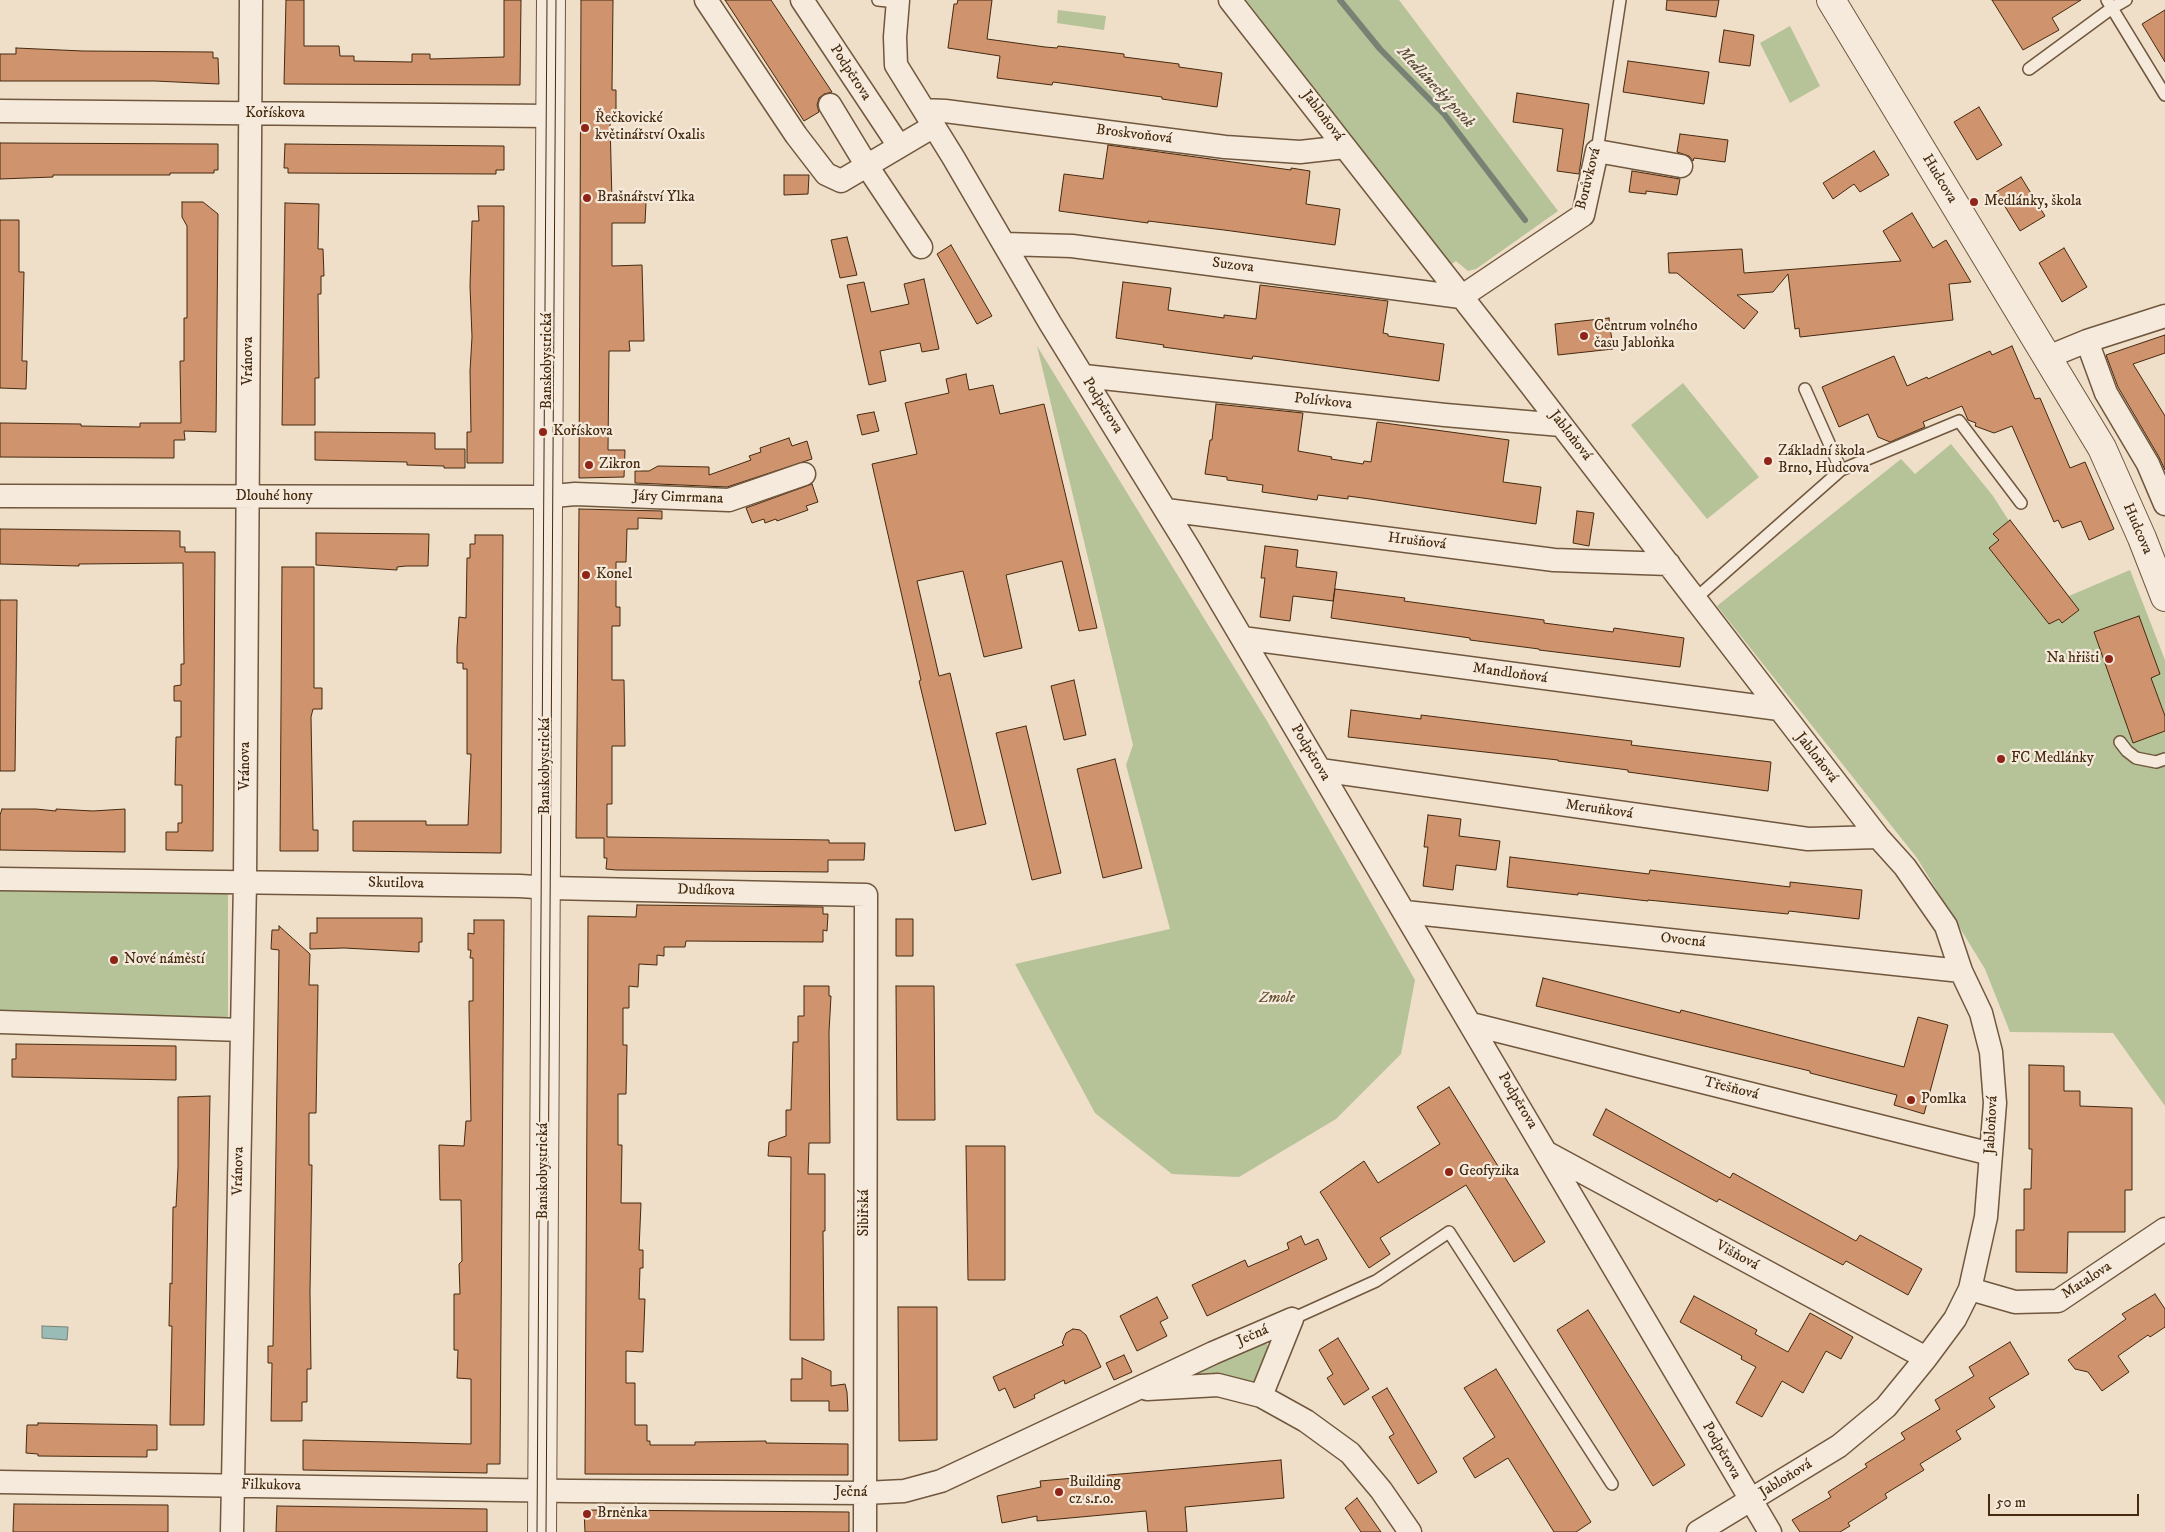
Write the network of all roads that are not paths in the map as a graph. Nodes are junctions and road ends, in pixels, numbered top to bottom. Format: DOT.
graph roads {
  1 [pos="251,0"];
  2 [pos="551,0"];
  3 [pos="706,0"];
  4 [pos="802,0"];
  5 [pos="1230,0"];
  6 [pos="1620,0"];
  7 [pos="1831,0"];
  8 [pos="1842,0"];
  9 [pos="2126,0"];
  10 [pos="891,1"];
  11 [pos="2110,4"];
  12 [pos="1849,30"];
  13 [pos="2029,69"];
  14 [pos="2165,96"];
  15 [pos="830,105"];
  16 [pos="0,111"];
  17 [pos="250,114"];
  18 [pos="550,116"];
  19 [pos="929,118"];
  20 [pos="898,146"];
  21 [pos="1345,147"];
  22 [pos="1597,151"];
  23 [pos="867,166"];
  24 [pos="1682,166"];
  25 [pos="1005,244"];
  26 [pos="921,247"];
  27 [pos="1461,297"];
  28 [pos="2165,316"];
  29 [pos="2087,340"];
  30 [pos="2048,357"];
  31 [pos="1084,376"];
  32 [pos="1805,389"];
  33 [pos="1561,425"];
  34 [pos="1841,470"];
  35 [pos="804,474"];
  36 [pos="0,496"];
  37 [pos="248,496"];
  38 [pos="548,497"];
  39 [pos="2021,503"];
  40 [pos="2165,504"];
  41 [pos="1166,510"];
  42 [pos="1669,564"];
  43 [pos="2165,597"];
  44 [pos="1695,599"];
  45 [pos="1242,638"];
  46 [pos="1779,709"];
  47 [pos="2120,742"];
  48 [pos="2165,759"];
  49 [pos="1320,770"];
  50 [pos="1878,838"];
  51 [pos="0,879"];
  52 [pos="245,882"];
  53 [pos="546,888"];
  54 [pos="866,895"];
  55 [pos="1405,912"];
  56 [pos="1961,971"];
  57 [pos="0,1022"];
  58 [pos="1471,1024"];
  59 [pos="242,1030"];
  60 [pos="1548,1154"];
  61 [pos="1991,1154"];
  62 [pos="2165,1229"];
  63 [pos="1970,1289"];
  64 [pos="1292,1319"];
  65 [pos="1926,1358"];
  66 [pos="1139,1389"];
  67 [pos="1261,1396"];
  68 [pos="0,1482"];
  69 [pos="1612,1484"];
  70 [pos="233,1485"];
  71 [pos="542,1491"];
  72 [pos="864,1493"];
  73 [pos="1750,1501"];
  74 [pos="232,1532"];
  75 [pos="542,1532"];
  76 [pos="865,1532"];
  77 [pos="1410,1532"];
  78 [pos="1698,1532"];
  79 [pos="1770,1532"];
  1 -- 17 [label="street, Vránova"];
  2 -- 18 [label="street, Banskobystrická"];
  3 -- 23 [label="street"];
  4 -- 20 [label="street, Podpěrova"];
  5 -- 21 [label="street, Jabloňová"];
  6 -- 22 [label="lane, Borůvková"];
  7 -- 12 [label="street, Hudcova"];
  8 -- 12 [label="lane"];
  9 -- 11 [label="lane"];
  10 -- 19 [label="street, Podpěrova"];
  11 -- 13 [label="lane"];
  11 -- 14 [label="lane"];
  12 -- 30 [label="street, Hudcova"];
  15 -- 23 [label="street"];
  16 -- 17 [label="street, Kořískova"];
  17 -- 18 [label="street, Kořískova"];
  17 -- 37 [label="street, Vránova"];
  18 -- 38 [label="street, Banskobystrická"];
  19 -- 20 [label="street"];
  19 -- 21 [label="street, Broskvoňová"];
  19 -- 25 [label="street, Podpěrova"];
  20 -- 23 [label="street"];
  21 -- 27 [label="street, Jabloňová"];
  22 -- 24 [label="street"];
  22 -- 27 [label="street, Borůvková"];
  23 -- 26 [label="street"];
  25 -- 27 [label="street, Suzova"];
  25 -- 31 [label="street, Podpěrova"];
  27 -- 33 [label="street, Jabloňová"];
  28 -- 29 [label="street"];
  29 -- 30 [label="street"];
  29 -- 40 [label="street"];
  30 -- 43 [label="street, Hudcova"];
  31 -- 33 [label="street, Polívkova"];
  31 -- 41 [label="street, Podpěrova"];
  32 -- 34 [label="lane"];
  33 -- 42 [label="street, Jabloňová"];
  34 -- 39 [label="lane"];
  34 -- 44 [label="lane"];
  35 -- 38 [label="street, Járy Cimrmana"];
  36 -- 37 [label="street, Dlouhé hony"];
  37 -- 38 [label="street, Dlouhé hony"];
  37 -- 52 [label="street, Vránova"];
  38 -- 53 [label="street, Banskobystrická"];
  41 -- 42 [label="street, Hrušňová"];
  41 -- 45 [label="street, Podpěrova"];
  42 -- 44 [label="street, Jabloňová"];
  44 -- 46 [label="street, Jabloňová"];
  45 -- 46 [label="street, Mandloňová"];
  45 -- 49 [label="street, Podpěrova"];
  46 -- 50 [label="street, Jabloňová"];
  47 -- 48 [label="lane"];
  49 -- 50 [label="street, Meruňková"];
  49 -- 55 [label="street, Podpěrova"];
  50 -- 56 [label="street, Jabloňová"];
  51 -- 52 [label="street"];
  52 -- 53 [label="street, Skutilova"];
  52 -- 59 [label="street, Vránova"];
  53 -- 54 [label="street, Dudíkova"];
  53 -- 71 [label="street, Banskobystrická"];
  54 -- 72 [label="street, Sibiřská"];
  55 -- 56 [label="street, Ovocná"];
  55 -- 58 [label="street, Podpěrova"];
  56 -- 61 [label="street, Jabloňová"];
  57 -- 59 [label="street"];
  58 -- 60 [label="street, Podpěrova"];
  58 -- 61 [label="street, Třešňová"];
  59 -- 70 [label="street, Vránova"];
  60 -- 65 [label="street, Višňová"];
  60 -- 73 [label="street, Podpěrova"];
  61 -- 63 [label="street, Jabloňová"];
  62 -- 63 [label="street, Matalova"];
  63 -- 65 [label="street, Jabloňová"];
  64 -- 66 [label="street, Ječná"];
  64 -- 67 [label="street, Ječná"];
  64 -- 69 [label="lane"];
  65 -- 73 [label="street, Jabloňová"];
  66 -- 67 [label="street, Ječná"];
  66 -- 72 [label="street, Ječná"];
  67 -- 77 [label="street, Ječná"];
  68 -- 70 [label="street, Filkukova"];
  70 -- 71 [label="street, Filkukova"];
  70 -- 74 [label="street, Vránova"];
  71 -- 72 [label="street, Ječná"];
  71 -- 75 [label="street, Banskobystrická"];
  72 -- 76 [label="street, Sibiřská"];
  73 -- 78 [label="street, Jabloňová"];
  73 -- 79 [label="street, Podpěrova"];
}
